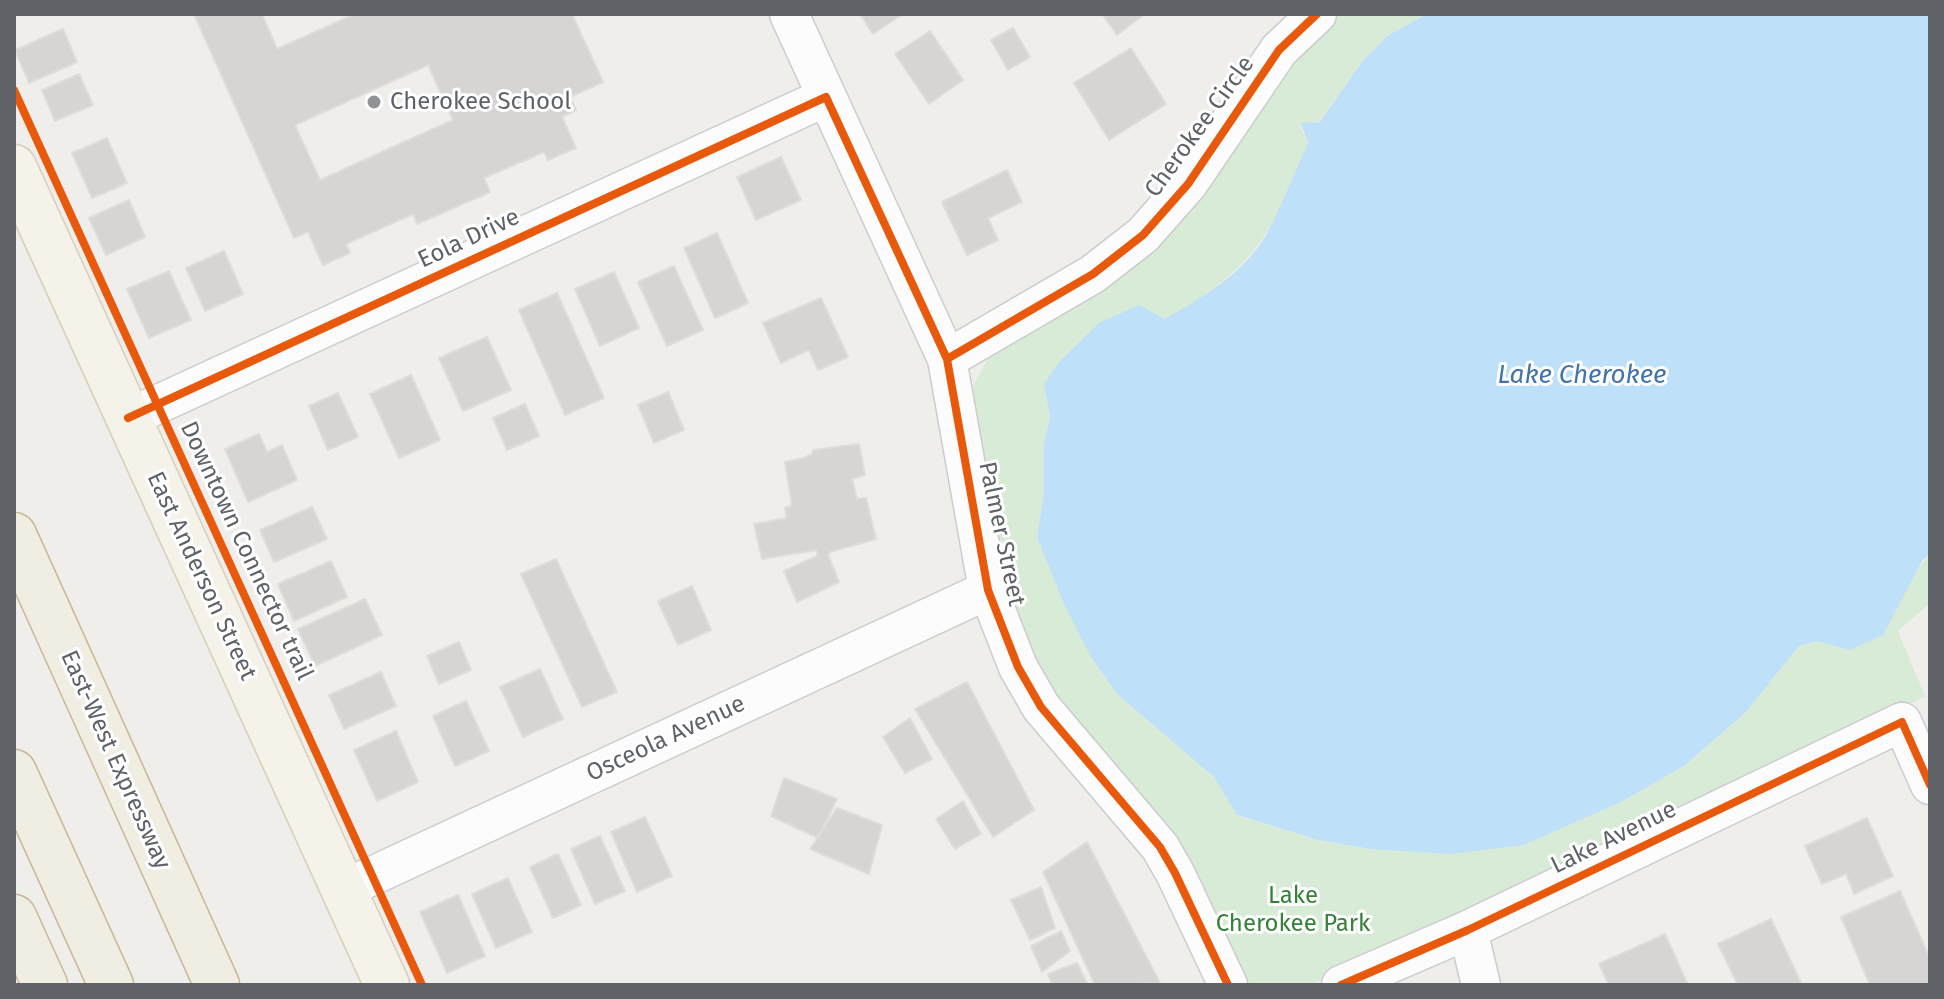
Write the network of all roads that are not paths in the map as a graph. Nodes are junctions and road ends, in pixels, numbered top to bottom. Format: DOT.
graph roads {
  1 [pos="789,14"];
  2 [pos="1317,14"];
  3 [pos="826,97"];
  4 [pos="14,167"];
  5 [pos="947,359"];
  6 [pos="128,418"];
  7 [pos="14,535"];
  8 [pos="988,590"];
  9 [pos="14,772"];
  10 [pos="1930,785"];
  11 [pos="344,889"];
  12 [pos="14,917"];
  13 [pos="1468,930"];
  14 [pos="217,983"];
  15 [pos="45,985"];
  16 [pos="111,985"];
  17 [pos="387,985"];
  18 [pos="1228,985"];
  19 [pos="1341,985"];
  20 [pos="1481,985"];
  1 -- 3 [label="street, Palmer Street"];
  2 -- 5 [label="street, Cherokee Circle"];
  3 -- 5 [label="street, Palmer Street"];
  3 -- 6 [label="street, Eola Drive"];
  4 -- 6 [label="main road, East Anderson Street"];
  5 -- 8 [label="street, Palmer Street"];
  6 -- 11 [label="main road, East Anderson Street"];
  7 -- 14 [label="highway, East-West Expressway"];
  8 -- 11 [label="street, Osceola Avenue"];
  8 -- 18 [label="street, Palmer Street"];
  9 -- 16 [label="highway"];
  10 -- 13 [label="street, Lake Avenue"];
  11 -- 17 [label="main road, East Anderson Street"];
  12 -- 15 [label="highway"];
  13 -- 19 [label="street, Lake Avenue"];
  13 -- 20 [label="street"];
}
